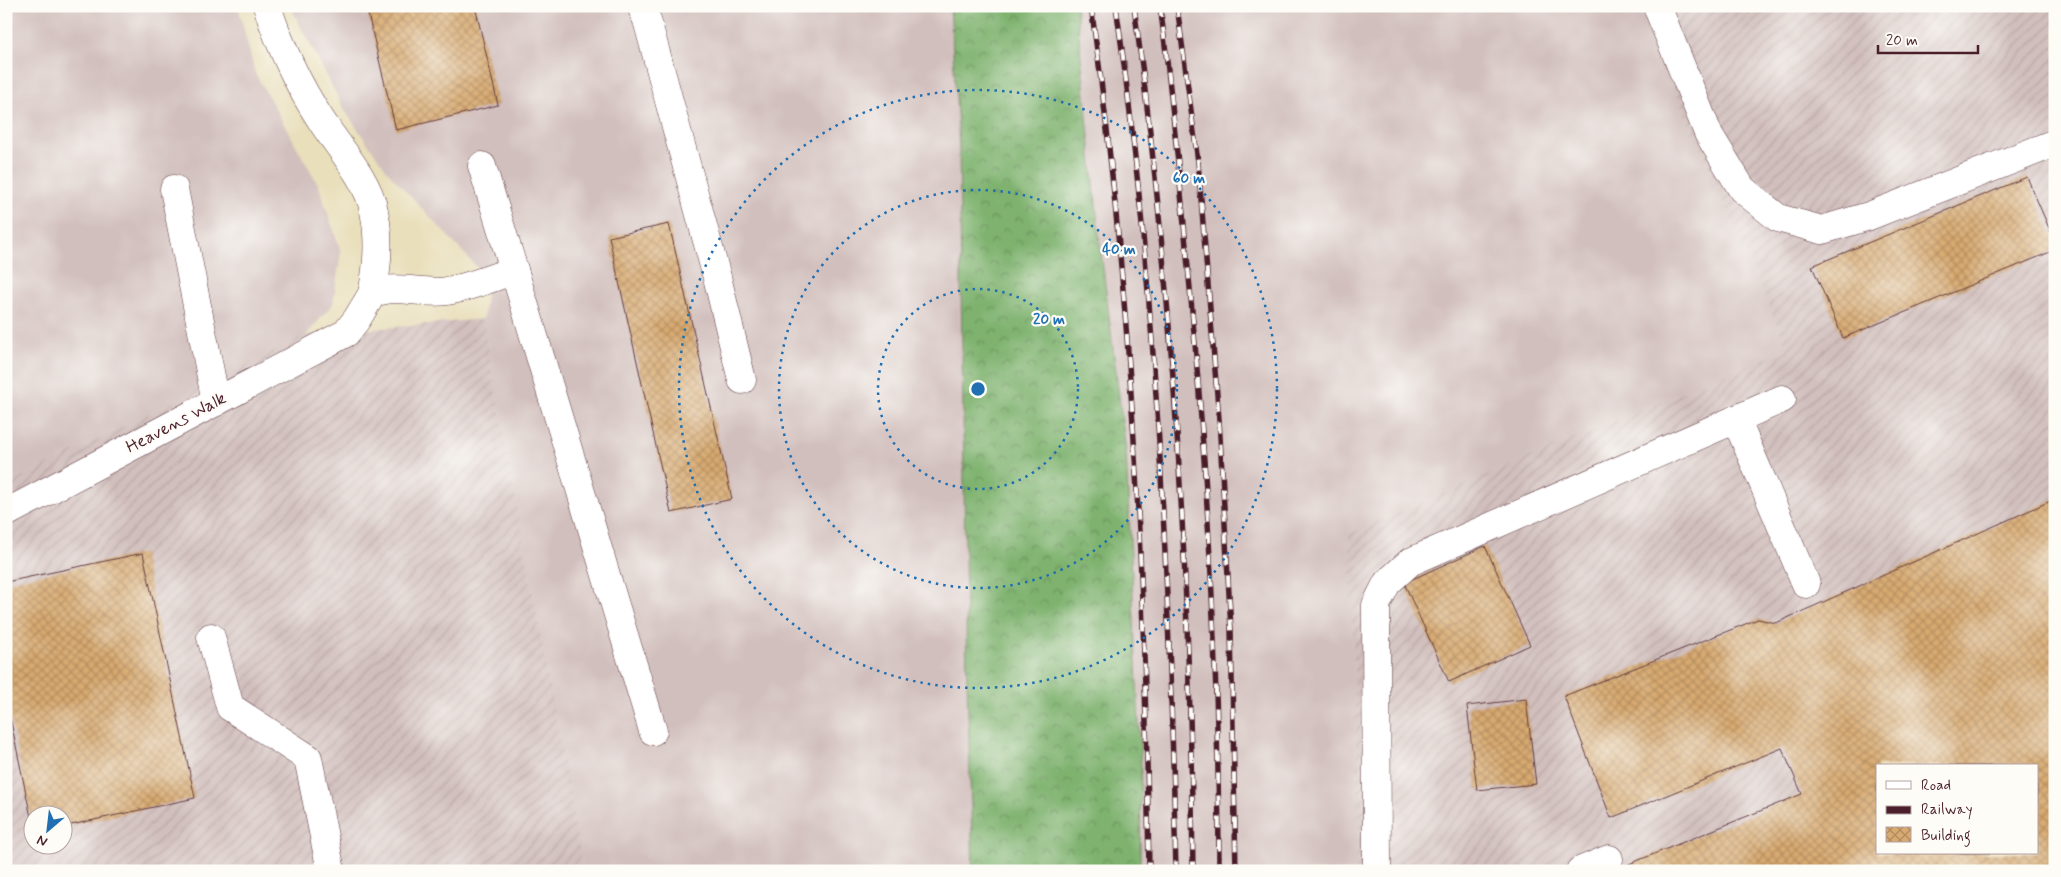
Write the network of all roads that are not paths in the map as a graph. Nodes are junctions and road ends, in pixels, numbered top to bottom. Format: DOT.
graph roads {
  1 [pos="267,6"];
  2 [pos="641,6"];
  3 [pos="1657,6"];
  4 [pos="2055,142"];
  5 [pos="482,166"];
  6 [pos="174,189"];
  7 [pos="514,270"];
  8 [pos="372,294"];
  9 [pos="742,380"];
  10 [pos="1782,399"];
  11 [pos="216,402"];
  12 [pos="1736,419"];
  13 [pos="6,513"];
  14 [pos="1806,584"];
  15 [pos="210,637"];
  16 [pos="653,731"];
  17 [pos="1609,860"];
  18 [pos="331,871"];
  19 [pos="1377,871"];
  20 [pos="1580,871"];
  1 -- 8 [label="street"];
  2 -- 9 [label="street"];
  3 -- 4 [label="street"];
  5 -- 7 [label="street"];
  6 -- 11 [label="street"];
  7 -- 8 [label="street"];
  7 -- 16 [label="street"];
  8 -- 11 [label="street, Heavens Walk"];
  10 -- 12 [label="street"];
  11 -- 13 [label="street, Heavens Walk"];
  12 -- 14 [label="street"];
  12 -- 19 [label="street"];
  15 -- 18 [label="street"];
  17 -- 20 [label="street"];
}
